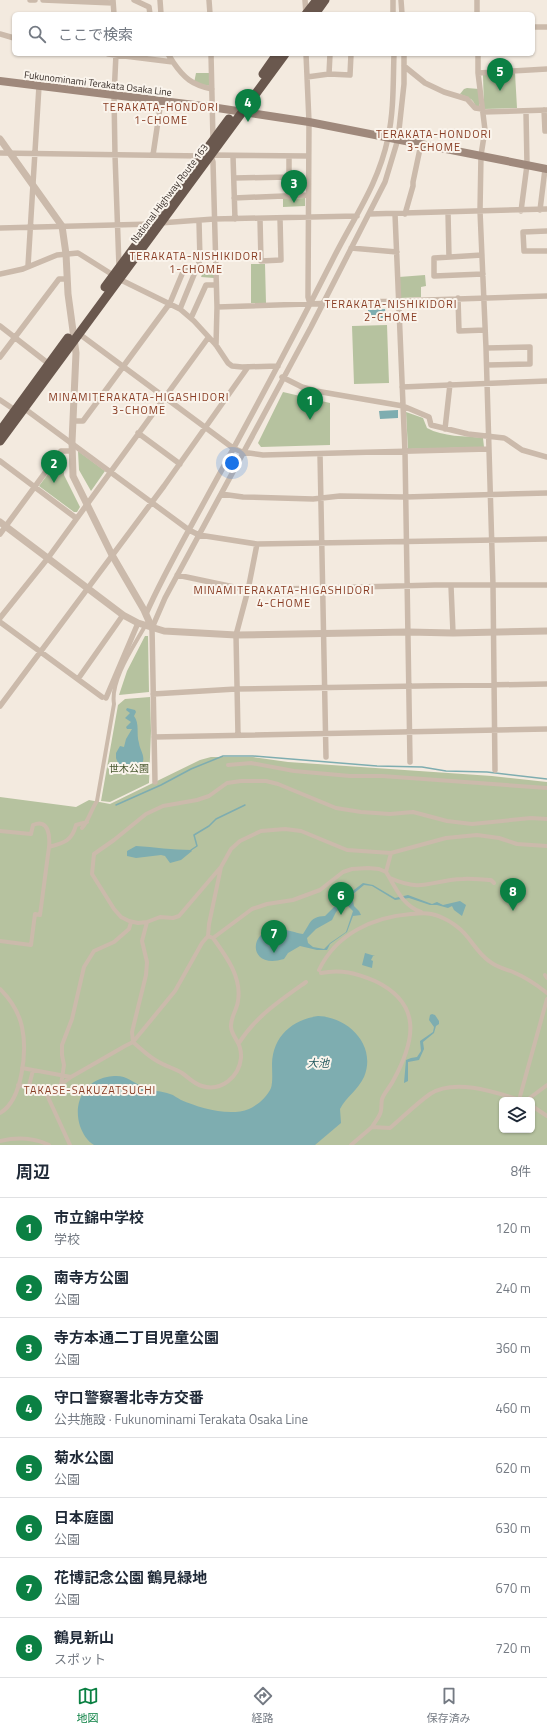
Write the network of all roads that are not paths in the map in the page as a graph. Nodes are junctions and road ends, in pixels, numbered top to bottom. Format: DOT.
graph roads {
  1 [pos="30,0"];
  2 [pos="36,0"];
  3 [pos="43,0"];
  4 [pos="134,0"];
  5 [pos="160,0"];
  6 [pos="209,0"];
  7 [pos="305,0"];
  8 [pos="317,0"];
  9 [pos="325,0"];
  10 [pos="393,0"];
  11 [pos="401,0"];
  12 [pos="477,0"];
  13 [pos="113,1"];
  14 [pos="114,12"];
  15 [pos="150,12"];
  16 [pos="161,12"];
  17 [pos="210,12"];
  18 [pos="306,12"];
  19 [pos="308,12"];
  20 [pos="316,12"];
  21 [pos="393,12"];
  22 [pos="402,12"];
  23 [pos="477,12"];
  24 [pos="535,27"];
  25 [pos="547,27"];
  26 [pos="0,34"];
  27 [pos="12,37"];
  28 [pos="116,56"];
  29 [pos="124,56"];
  30 [pos="169,56"];
  31 [pos="210,56"];
  32 [pos="276,56"];
  33 [pos="283,56"];
  34 [pos="306,56"];
  35 [pos="330,56"];
  36 [pos="351,56"];
  37 [pos="394,56"];
  38 [pos="404,56"];
  39 [pos="478,56"];
  40 [pos="173,62"];
  41 [pos="404,66"];
  42 [pos="547,69"];
  43 [pos="478,73"];
  44 [pos="330,74"];
  45 [pos="307,77"];
  46 [pos="0,81"];
  47 [pos="39,86"];
  48 [pos="212,89"];
  49 [pos="114,96"];
  50 [pos="161,101"];
  51 [pos="211,107"];
  52 [pos="546,110"];
  53 [pos="482,111"];
  54 [pos="239,112"];
  55 [pos="526,112"];
  56 [pos="308,122"];
  57 [pos="547,131"];
  58 [pos="388,138"];
  59 [pos="0,139"];
  60 [pos="398,139"];
  61 [pos="214,141"];
  62 [pos="421,144"];
  63 [pos="0,153"];
  64 [pos="10,153"];
  65 [pos="35,153"];
  66 [pos="115,154"];
  67 [pos="153,155"];
  68 [pos="481,155"];
  69 [pos="207,156"];
  70 [pos="233,156"];
  71 [pos="289,156"];
  72 [pos="308,156"];
  73 [pos="527,165"];
  74 [pos="546,169"];
  75 [pos="289,177"];
  76 [pos="234,178"];
  77 [pos="34,186"];
  78 [pos="308,196"];
  79 [pos="289,197"];
  80 [pos="234,198"];
  81 [pos="547,209"];
  82 [pos="540,210"];
  83 [pos="480,211"];
  84 [pos="521,211"];
  85 [pos="448,212"];
  86 [pos="369,214"];
  87 [pos="394,214"];
  88 [pos="405,214"];
  89 [pos="357,216"];
  90 [pos="280,218"];
  91 [pos="308,218"];
  92 [pos="235,219"];
  93 [pos="260,219"];
  94 [pos="199,220"];
  95 [pos="214,220"];
  96 [pos="156,224"];
  97 [pos="118,225"];
  98 [pos="62,226"];
  99 [pos="30,227"];
  100 [pos="0,228"];
  101 [pos="547,231"];
  102 [pos="351,248"];
  103 [pos="547,251"];
  104 [pos="397,252"];
  105 [pos="66,254"];
  106 [pos="482,255"];
  107 [pos="449,257"];
  108 [pos="28,266"];
  109 [pos="196,270"];
  110 [pos="0,274"];
  111 [pos="117,274"];
  112 [pos="483,274"];
  113 [pos="67,279"];
  114 [pos="216,285"];
  115 [pos="547,296"];
  116 [pos="484,297"];
  117 [pos="458,298"];
  118 [pos="399,300"];
  119 [pos="170,303"];
  120 [pos="310,304"];
  121 [pos="323,304"];
  122 [pos="217,307"];
  123 [pos="180,309"];
  124 [pos="191,318"];
  125 [pos="0,326"];
  126 [pos="485,330"];
  127 [pos="76,334"];
  128 [pos="16,337"];
  129 [pos="208,338"];
  130 [pos="216,345"];
  131 [pos="486,348"];
  132 [pos="0,357"];
  133 [pos="49,364"];
  134 [pos="487,365"];
  135 [pos="124,366"];
  136 [pos="278,366"];
  137 [pos="248,367"];
  138 [pos="282,376"];
  139 [pos="547,381"];
  140 [pos="486,383"];
  141 [pos="450,384"];
  142 [pos="402,387"];
  143 [pos="164,397"];
  144 [pos="0,400"];
  145 [pos="403,406"];
  146 [pos="25,408"];
  147 [pos="15,410"];
  148 [pos="73,421"];
  149 [pos="206,428"];
  150 [pos="444,429"];
  151 [pos="0,431"];
  152 [pos="138,433"];
  153 [pos="488,436"];
  154 [pos="0,441"];
  155 [pos="72,442"];
  156 [pos="234,448"];
  157 [pos="488,449"];
  158 [pos="72,451"];
  159 [pos="242,452"];
  160 [pos="405,452"];
  161 [pos="320,454"];
  162 [pos="547,456"];
  163 [pos="0,461"];
  164 [pos="180,464"];
  165 [pos="110,471"];
  166 [pos="35,486"];
  167 [pos="547,493"];
  168 [pos="221,494"];
  169 [pos="490,494"];
  170 [pos="405,497"];
  171 [pos="320,498"];
  172 [pos="152,502"];
  173 [pos="87,505"];
  174 [pos="76,518"];
  175 [pos="3,524"];
  176 [pos="189,530"];
  177 [pos="0,534"];
  178 [pos="199,535"];
  179 [pos="547,539"];
  180 [pos="491,540"];
  181 [pos="407,542"];
  182 [pos="257,544"];
  183 [pos="322,544"];
  184 [pos="112,555"];
  185 [pos="48,558"];
  186 [pos="177,575"];
  187 [pos="547,584"];
  188 [pos="493,585"];
  189 [pos="407,586"];
  190 [pos="451,586"];
  191 [pos="89,588"];
  192 [pos="323,588"];
  193 [pos="248,590"];
  194 [pos="123,614"];
  195 [pos="146,614"];
  196 [pos="0,618"];
  197 [pos="0,622"];
  198 [pos="145,626"];
  199 [pos="547,631"];
  200 [pos="408,632"];
  201 [pos="494,632"];
  202 [pos="453,633"];
  203 [pos="323,634"];
  204 [pos="236,635"];
  205 [pos="41,652"];
  206 [pos="78,679"];
  207 [pos="547,684"];
  208 [pos="495,685"];
  209 [pos="409,686"];
  210 [pos="323,688"];
  211 [pos="236,689"];
  212 [pos="153,694"];
  213 [pos="0,706"];
  214 [pos="547,729"];
  215 [pos="494,730"];
  216 [pos="410,731"];
  217 [pos="325,733"];
  218 [pos="238,735"];
  219 [pos="154,737"];
  220 [pos="326,757"];
  221 [pos="410,762"];
  222 [pos="228,765"];
  223 [pos="496,770"];
  224 [pos="155,782"];
  225 [pos="547,788"];
  226 [pos="547,819"];
  227 [pos="88,822"];
  228 [pos="82,828"];
  229 [pos="0,830"];
  230 [pos="547,846"];
  231 [pos="49,847"];
  232 [pos="391,853"];
  233 [pos="221,867"];
  234 [pos="386,872"];
  235 [pos="390,878"];
  236 [pos="494,883"];
  237 [pos="421,912"];
  238 [pos="131,922"];
  239 [pos="147,922"];
  240 [pos="208,936"];
  241 [pos="213,938"];
  242 [pos="0,941"];
  243 [pos="306,982"];
  244 [pos="0,989"];
  245 [pos="547,993"];
  246 [pos="547,999"];
  247 [pos="133,1042"];
  248 [pos="239,1043"];
  249 [pos="22,1068"];
  250 [pos="33,1070"];
  251 [pos="62,1074"];
  252 [pos="71,1077"];
  253 [pos="18,1085"];
  254 [pos="60,1085"];
  255 [pos="547,1085"];
  256 [pos="28,1086"];
  257 [pos="47,1095"];
  258 [pos="507,1097"];
  259 [pos="520,1097"];
  260 [pos="531,1097"];
  261 [pos="535,1108"];
  262 [pos="0,1113"];
  263 [pos="547,1116"];
  264 [pos="372,1127"];
  265 [pos="0,1141"];
  266 [pos="49,1145"];
  267 [pos="70,1145"];
  268 [pos="351,1145"];
  1 -- 2 [label="street"];
  3 -- 13 [label="street"];
  4 -- 15 [label="street"];
  5 -- 16 [label="street"];
  6 -- 17 [label="street"];
  7 -- 18 [label="street"];
  8 -- 19 [label="highway"];
  9 -- 20 [label="highway"];
  10 -- 21 [label="street"];
  11 -- 22 [label="street"];
  12 -- 23 [label="street"];
  13 -- 14 [label="street"];
  24 -- 25 [label="street"];
  26 -- 27 [label="street"];
  28 -- 49 [label="street"];
  29 -- 40 [label="street"];
  30 -- 40 [label="street"];
  31 -- 48 [label="street"];
  32 -- 54 [label="highway, National Highway Route 163"];
  33 -- 54 [label="highway, National Highway Route 163"];
  34 -- 45 [label="street"];
  35 -- 44 [label="street"];
  36 -- 44 [label="street"];
  37 -- 58 [label="street"];
  38 -- 41 [label="street"];
  39 -- 43 [label="street"];
  40 -- 48 [label="street"];
  41 -- 53 [label="street"];
  41 -- 60 [label="street"];
  42 -- 43 [label="street"];
  43 -- 53 [label="street"];
  44 -- 45 [label="street"];
  45 -- 56 [label="street"];
  46 -- 47 [label="main road, Fukunominami Terakata Osaka Line"];
  47 -- 49 [label="main road, Fukunominami Terakata Osaka Line"];
  47 -- 65 [label="street"];
  48 -- 51 [label="street"];
  49 -- 50 [label="main road, Fukunominami Terakata Osaka Line"];
  49 -- 66 [label="street"];
  50 -- 51 [label="main road, Fukunominami Terakata Osaka Line"];
  50 -- 67 [label="street"];
  51 -- 54 [label="main road, Fukunominami Terakata Osaka Line"];
  51 -- 61 [label="street"];
  52 -- 55 [label="street"];
  52 -- 57 [label="street"];
  53 -- 55 [label="street"];
  53 -- 68 [label="street"];
  54 -- 56 [label="main road, Fukunominami Terakata Osaka Line"];
  54 -- 61 [label="highway, National Highway Route 163"];
  54 -- 69 [label="highway, National Highway Route 163"];
  55 -- 73 [label="street"];
  56 -- 58 [label="main road, Fukunominami Terakata Osaka Line"];
  56 -- 72 [label="street"];
  58 -- 60 [label="main road, Fukunominami Terakata Osaka Line"];
  58 -- 89 [label="street"];
  59 -- 64 [label="street"];
  60 -- 62 [label="main road, Fukunominami Terakata Osaka Line"];
  60 -- 86 [label="street"];
  61 -- 69 [label="highway, National Highway Route 163"];
  62 -- 68 [label="main road, Fukunominami Terakata Osaka Line"];
  62 -- 88 [label="street"];
  63 -- 64 [label="street"];
  64 -- 65 [label="street"];
  64 -- 77 [label="street"];
  65 -- 66 [label="street"];
  65 -- 77 [label="street"];
  66 -- 67 [label="street"];
  66 -- 97 [label="street"];
  67 -- 69 [label="street"];
  68 -- 73 [label="main road, Fukunominami Terakata Osaka Line"];
  68 -- 83 [label="street"];
  69 -- 70 [label="street"];
  69 -- 95 [label="street"];
  69 -- 96 [label="highway, National Highway Route 163"];
  70 -- 71 [label="street"];
  70 -- 76 [label="street"];
  71 -- 72 [label="street"];
  71 -- 75 [label="street"];
  72 -- 78 [label="street"];
  73 -- 74 [label="main road, Fukunominami Terakata Osaka Line"];
  73 -- 84 [label="street"];
  74 -- 82 [label="street"];
  75 -- 76 [label="street"];
  75 -- 79 [label="street"];
  76 -- 80 [label="street"];
  77 -- 98 [label="street"];
  77 -- 99 [label="street"];
  78 -- 79 [label="street"];
  78 -- 91 [label="street"];
  79 -- 80 [label="street"];
  80 -- 92 [label="street"];
  81 -- 82 [label="street"];
  82 -- 84 [label="street"];
  83 -- 84 [label="street"];
  83 -- 85 [label="street"];
  83 -- 106 [label="street"];
  85 -- 88 [label="street"];
  85 -- 107 [label="street"];
  86 -- 87 [label="street"];
  86 -- 102 [label="street"];
  87 -- 88 [label="street"];
  87 -- 104 [label="street"];
  89 -- 91 [label="street"];
  89 -- 120 [label="street"];
  90 -- 91 [label="street"];
  90 -- 93 [label="street"];
  90 -- 93 [label="street"];
  91 -- 120 [label="street"];
  92 -- 93 [label="street"];
  92 -- 95 [label="street"];
  94 -- 95 [label="street"];
  94 -- 96 [label="street"];
  94 -- 109 [label="street"];
  95 -- 114 [label="street"];
  96 -- 97 [label="street"];
  96 -- 111 [label="highway, National Highway Route 163"];
  97 -- 98 [label="street"];
  97 -- 111 [label="street"];
  98 -- 99 [label="street"];
  98 -- 105 [label="street"];
  99 -- 100 [label="street"];
  99 -- 108 [label="street"];
  101 -- 103 [label="street"];
  102 -- 104 [label="street"];
  102 -- 121 [label="street"];
  104 -- 118 [label="street"];
  105 -- 108 [label="street"];
  105 -- 111 [label="street"];
  105 -- 113 [label="street"];
  106 -- 107 [label="street"];
  106 -- 112 [label="street"];
  107 -- 112 [label="street"];
  108 -- 110 [label="street"];
  109 -- 119 [label="street"];
  109 -- 123 [label="street"];
  111 -- 119 [label="street"];
  111 -- 127 [label="highway, National Highway Route 163"];
  112 -- 116 [label="street"];
  113 -- 127 [label="street"];
  113 -- 128 [label="street"];
  114 -- 122 [label="street"];
  114 -- 124 [label="street"];
  115 -- 116 [label="street"];
  116 -- 117 [label="street"];
  116 -- 126 [label="street"];
  117 -- 118 [label="street"];
  117 -- 126 [label="street"];
  118 -- 121 [label="street"];
  118 -- 142 [label="street"];
  119 -- 123 [label="street"];
  119 -- 135 [label="street"];
  120 -- 121 [label="street"];
  120 -- 122 [label="street"];
  120 -- 136 [label="street"];
  121 -- 138 [label="street"];
  122 -- 130 [label="street"];
  123 -- 124 [label="street"];
  124 -- 129 [label="street"];
  125 -- 128 [label="street"];
  126 -- 131 [label="street"];
  127 -- 133 [label="highway, National Highway Route 163"];
  127 -- 135 [label="street"];
  127 -- 146 [label="highway, National Highway Route 163"];
  127 -- 148 [label="street"];
  128 -- 132 [label="street"];
  128 -- 133 [label="street"];
  129 -- 130 [label="street"];
  129 -- 143 [label="street"];
  130 -- 137 [label="street"];
  131 -- 134 [label="street"];
  131 -- 134 [label="street"];
  133 -- 147 [label="highway, National Highway Route 163"];
  134 -- 140 [label="street"];
  135 -- 143 [label="street"];
  135 -- 148 [label="street"];
  136 -- 137 [label="street"];
  136 -- 156 [label="street"];
  137 -- 149 [label="street"];
  138 -- 145 [label="street"];
  138 -- 159 [label="street"];
  139 -- 140 [label="street"];
  140 -- 141 [label="street"];
  140 -- 153 [label="street"];
  141 -- 142 [label="street"];
  141 -- 150 [label="street"];
  142 -- 145 [label="street"];
  143 -- 149 [label="street"];
  143 -- 152 [label="street"];
  144 -- 147 [label="street"];
  145 -- 150 [label="street"];
  145 -- 160 [label="street"];
  146 -- 147 [label="street"];
  146 -- 154 [label="highway, National Highway Route 163"];
  146 -- 155 [label="street"];
  147 -- 151 [label="highway, National Highway Route 163"];
  148 -- 155 [label="street"];
  149 -- 156 [label="street"];
  149 -- 164 [label="street"];
  150 -- 153 [label="street"];
  152 -- 164 [label="street"];
  152 -- 165 [label="street"];
  153 -- 157 [label="street"];
  153 -- 162 [label="street"];
  155 -- 158 [label="street"];
  155 -- 165 [label="street"];
  156 -- 159 [label="street"];
  156 -- 176 [label="street"];
  157 -- 160 [label="street"];
  157 -- 169 [label="street"];
  158 -- 166 [label="street"];
  158 -- 173 [label="street"];
  159 -- 161 [label="street"];
  159 -- 168 [label="street"];
  160 -- 161 [label="street"];
  160 -- 170 [label="street"];
  161 -- 171 [label="street"];
  163 -- 166 [label="street"];
  164 -- 172 [label="street"];
  165 -- 172 [label="street"];
  165 -- 173 [label="street"];
  166 -- 174 [label="street"];
  166 -- 175 [label="street"];
  167 -- 169 [label="street"];
  168 -- 171 [label="street"];
  168 -- 178 [label="street"];
  169 -- 170 [label="street"];
  169 -- 180 [label="street"];
  170 -- 171 [label="street"];
  170 -- 181 [label="street"];
  171 -- 183 [label="street"];
  172 -- 176 [label="street"];
  172 -- 184 [label="street"];
  173 -- 174 [label="street"];
  173 -- 184 [label="street"];
  174 -- 185 [label="street"];
  175 -- 177 [label="street"];
  175 -- 185 [label="street"];
  176 -- 178 [label="street"];
  176 -- 195 [label="street"];
  178 -- 182 [label="street"];
  178 -- 186 [label="street"];
  179 -- 180 [label="street"];
  180 -- 181 [label="street"];
  180 -- 188 [label="street"];
  181 -- 183 [label="street"];
  181 -- 189 [label="street"];
  182 -- 183 [label="street"];
  182 -- 193 [label="street"];
  183 -- 192 [label="street"];
  184 -- 191 [label="street"];
  184 -- 195 [label="street"];
  185 -- 191 [label="street"];
  185 -- 196 [label="street"];
  186 -- 193 [label="street"];
  186 -- 198 [label="street"];
  187 -- 188 [label="street"];
  188 -- 190 [label="street"];
  188 -- 201 [label="street"];
  189 -- 190 [label="street"];
  189 -- 192 [label="street"];
  189 -- 200 [label="street"];
  190 -- 202 [label="street"];
  191 -- 194 [label="street"];
  191 -- 205 [label="street"];
  192 -- 193 [label="street"];
  192 -- 203 [label="street"];
  193 -- 204 [label="street"];
  194 -- 198 [label="street"];
  194 -- 206 [label="street"];
  195 -- 198 [label="street"];
  197 -- 205 [label="street"];
  198 -- 204 [label="street"];
  198 -- 206 [label="street"];
  198 -- 212 [label="street"];
  198 -- 227 [label="street"];
  199 -- 201 [label="street"];
  200 -- 202 [label="street"];
  200 -- 203 [label="street"];
  200 -- 209 [label="street"];
  201 -- 202 [label="street"];
  201 -- 208 [label="street"];
  203 -- 204 [label="street"];
  203 -- 210 [label="street"];
  204 -- 211 [label="street"];
  205 -- 206 [label="street"];
  205 -- 213 [label="street"];
  207 -- 208 [label="street"];
  208 -- 209 [label="street"];
  208 -- 215 [label="street"];
  209 -- 210 [label="street"];
  209 -- 216 [label="street"];
  210 -- 211 [label="street"];
  210 -- 217 [label="street"];
  211 -- 212 [label="street"];
  211 -- 218 [label="street"];
  212 -- 219 [label="street"];
  214 -- 215 [label="street"];
  215 -- 216 [label="street"];
  215 -- 223 [label="street"];
  216 -- 217 [label="street"];
  216 -- 221 [label="street"];
  217 -- 218 [label="street"];
  217 -- 220 [label="street"];
  218 -- 219 [label="street"];
  219 -- 224 [label="street"];
  222 -- 225 [label="street"];
  226 -- 238 [label="street"];
  227 -- 228 [label="street"];
  227 -- 231 [label="street"];
  229 -- 231 [label="street"];
  230 -- 232 [label="street"];
  231 -- 242 [label="street"];
  232 -- 233 [label="street"];
  232 -- 234 [label="street"];
  233 -- 239 [label="street"];
  233 -- 240 [label="street"];
  234 -- 235 [label="street"];
  234 -- 241 [label="street"];
  235 -- 236 [label="street"];
  235 -- 237 [label="street"];
  237 -- 245 [label="street"];
  237 -- 264 [label="street"];
  238 -- 239 [label="street"];
  238 -- 251 [label="street"];
  239 -- 247 [label="street"];
  240 -- 241 [label="street"];
  240 -- 247 [label="street"];
  241 -- 248 [label="street"];
  243 -- 248 [label="street"];
  244 -- 249 [label="street"];
  246 -- 259 [label="street"];
  247 -- 248 [label="street"];
  247 -- 252 [label="street"];
  249 -- 250 [label="street"];
  249 -- 253 [label="street"];
  250 -- 251 [label="street"];
  250 -- 256 [label="street"];
  251 -- 252 [label="street"];
  251 -- 254 [label="street"];
  252 -- 254 [label="street"];
  253 -- 256 [label="street"];
  253 -- 262 [label="street"];
  254 -- 257 [label="street"];
  255 -- 260 [label="street"];
  256 -- 257 [label="street"];
  257 -- 267 [label="street"];
  258 -- 264 [label="street"];
  261 -- 263 [label="street"];
  264 -- 268 [label="street"];
  265 -- 266 [label="street"];
}
